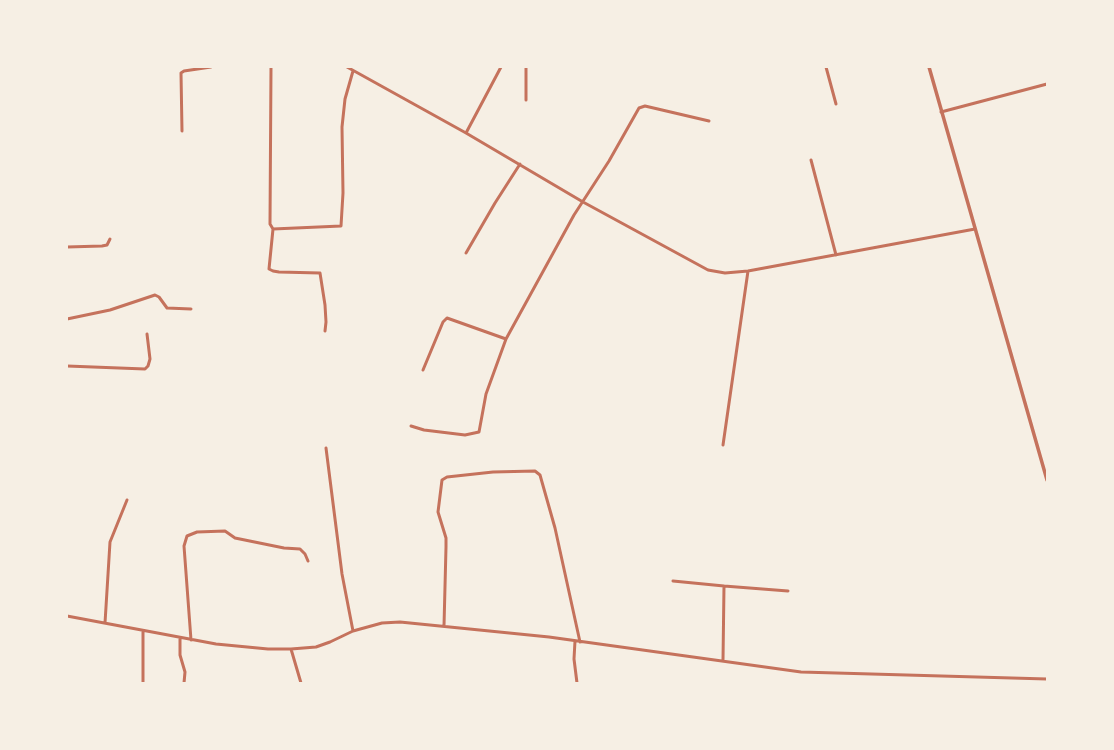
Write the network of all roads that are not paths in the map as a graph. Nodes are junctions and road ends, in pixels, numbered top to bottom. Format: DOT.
graph roads {
  1 [pos="211,67"];
  2 [pos="271,67"];
  3 [pos="347,67"];
  4 [pos="501,67"];
  5 [pos="526,67"];
  6 [pos="826,67"];
  7 [pos="929,67"];
  8 [pos="353,71"];
  9 [pos="1047,84"];
  10 [pos="526,100"];
  11 [pos="836,104"];
  12 [pos="941,112"];
  13 [pos="709,121"];
  14 [pos="182,131"];
  15 [pos="466,132"];
  16 [pos="811,160"];
  17 [pos="520,164"];
  18 [pos="583,202"];
  19 [pos="273,229"];
  20 [pos="975,229"];
  21 [pos="110,239"];
  22 [pos="67,247"];
  23 [pos="466,253"];
  24 [pos="836,256"];
  25 [pos="748,271"];
  26 [pos="191,310"];
  27 [pos="67,319"];
  28 [pos="325,331"];
  29 [pos="147,334"];
  30 [pos="506,339"];
  31 [pos="67,366"];
  32 [pos="423,370"];
  33 [pos="411,426"];
  34 [pos="723,445"];
  35 [pos="326,448"];
  36 [pos="1047,480"];
  37 [pos="127,500"];
  38 [pos="308,561"];
  39 [pos="673,581"];
  40 [pos="724,586"];
  41 [pos="788,591"];
  42 [pos="67,616"];
  43 [pos="105,623"];
  44 [pos="444,626"];
  45 [pos="143,631"];
  46 [pos="353,631"];
  47 [pos="180,638"];
  48 [pos="191,640"];
  49 [pos="575,641"];
  50 [pos="580,642"];
  51 [pos="291,650"];
  52 [pos="723,660"];
  53 [pos="1047,679"];
  54 [pos="143,683"];
  55 [pos="184,683"];
  56 [pos="301,683"];
  57 [pos="577,683"];
  1 -- 14 [label="street"];
  2 -- 19 [label="street"];
  3 -- 8 [label="street"];
  4 -- 15 [label="street"];
  5 -- 10 [label="street"];
  6 -- 11 [label="street"];
  7 -- 12 [label="street"];
  8 -- 15 [label="street"];
  8 -- 19 [label="street"];
  9 -- 12 [label="street"];
  12 -- 20 [label="street"];
  13 -- 18 [label="street"];
  15 -- 17 [label="street"];
  16 -- 24 [label="street"];
  17 -- 18 [label="street"];
  17 -- 23 [label="street"];
  18 -- 25 [label="street"];
  18 -- 30 [label="street"];
  19 -- 28 [label="street"];
  20 -- 24 [label="street"];
  20 -- 36 [label="street"];
  21 -- 22 [label="street"];
  24 -- 25 [label="street"];
  25 -- 34 [label="street"];
  26 -- 27 [label="street"];
  29 -- 31 [label="street"];
  30 -- 32 [label="street"];
  30 -- 33 [label="street"];
  35 -- 46 [label="street"];
  37 -- 43 [label="street"];
  38 -- 48 [label="street"];
  39 -- 40 [label="street"];
  40 -- 41 [label="street"];
  40 -- 52 [label="street"];
  42 -- 43 [label="street"];
  43 -- 45 [label="street"];
  44 -- 46 [label="street"];
  44 -- 49 [label="street"];
  44 -- 50 [label="street"];
  45 -- 47 [label="street"];
  45 -- 54 [label="street"];
  46 -- 51 [label="street"];
  47 -- 48 [label="street"];
  47 -- 55 [label="street"];
  48 -- 51 [label="street"];
  49 -- 50 [label="street"];
  49 -- 57 [label="street"];
  50 -- 52 [label="street"];
  51 -- 56 [label="street"];
  52 -- 53 [label="street"];
}
